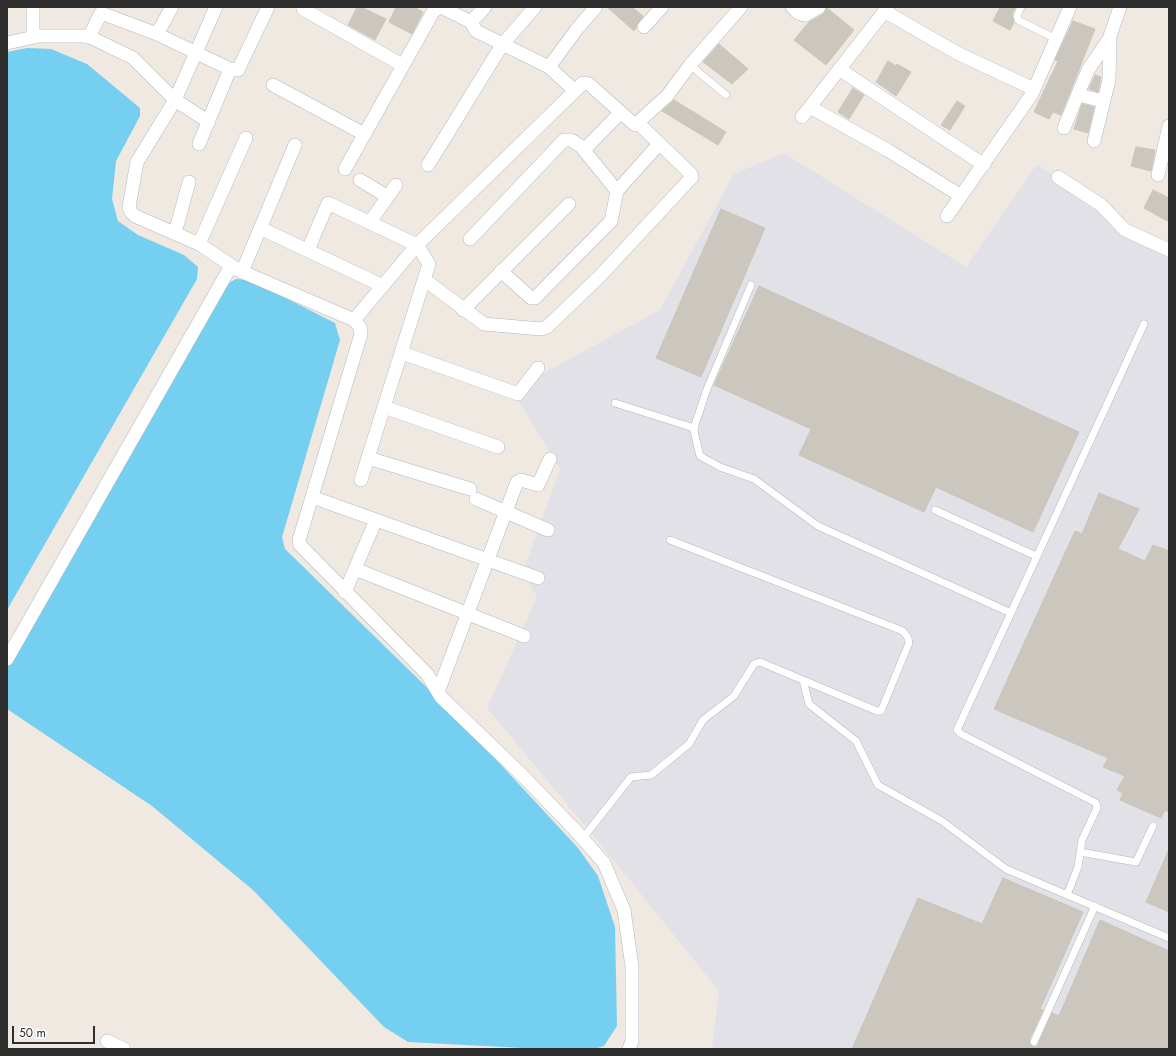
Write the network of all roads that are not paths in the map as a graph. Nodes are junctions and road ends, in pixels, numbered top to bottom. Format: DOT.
graph roads {
  1 [pos="33,7"];
  2 [pos="172,7"];
  3 [pos="216,7"];
  4 [pos="268,7"];
  5 [pos="437,7"];
  6 [pos="485,7"];
  7 [pos="535,7"];
  8 [pos="596,7"];
  9 [pos="662,7"];
  10 [pos="741,7"];
  11 [pos="792,7"];
  12 [pos="819,7"];
  13 [pos="1021,7"];
  14 [pos="1070,7"];
  15 [pos="1120,7"];
  16 [pos="303,9"];
  17 [pos="886,9"];
  18 [pos="471,22"];
  19 [pos="644,27"];
  20 [pos="157,34"];
  21 [pos="33,36"];
  22 [pos="89,37"];
  23 [pos="9,39"];
  24 [pos="1056,39"];
  25 [pos="1109,39"];
  26 [pos="502,45"];
  27 [pos="196,52"];
  28 [pos="402,65"];
  29 [pos="690,65"];
  30 [pos="549,67"];
  31 [pos="230,69"];
  32 [pos="839,69"];
  33 [pos="273,85"];
  34 [pos="1034,89"];
  35 [pos="575,91"];
  36 [pos="726,95"];
  37 [pos="1078,95"];
  38 [pos="175,100"];
  39 [pos="1104,101"];
  40 [pos="620,113"];
  41 [pos="209,122"];
  42 [pos="638,123"];
  43 [pos="1169,126"];
  44 [pos="1064,128"];
  45 [pos="364,134"];
  46 [pos="246,138"];
  47 [pos="1094,141"];
  48 [pos="199,144"];
  49 [pos="659,144"];
  50 [pos="296,146"];
  51 [pos="583,149"];
  52 [pos="428,165"];
  53 [pos="984,165"];
  54 [pos="346,169"];
  55 [pos="1158,175"];
  56 [pos="1058,178"];
  57 [pos="360,180"];
  58 [pos="189,182"];
  59 [pos="396,185"];
  60 [pos="617,191"];
  61 [pos="961,196"];
  62 [pos="388,197"];
  63 [pos="569,204"];
  64 [pos="947,216"];
  65 [pos="370,222"];
  66 [pos="260,228"];
  67 [pos="175,233"];
  68 [pos="470,239"];
  69 [pos="199,244"];
  70 [pos="417,245"];
  71 [pos="308,250"];
  72 [pos="1169,250"];
  73 [pos="236,269"];
  74 [pos="501,271"];
  75 [pos="425,280"];
  76 [pos="752,285"];
  77 [pos="383,286"];
  78 [pos="463,310"];
  79 [pos="354,320"];
  80 [pos="1144,324"];
  81 [pos="402,353"];
  82 [pos="538,368"];
  83 [pos="615,403"];
  84 [pos="384,407"];
  85 [pos="694,428"];
  86 [pos="498,446"];
  87 [pos="368,458"];
  88 [pos="550,459"];
  89 [pos="361,480"];
  90 [pos="312,497"];
  91 [pos="935,510"];
  92 [pos="506,513"];
  93 [pos="376,520"];
  94 [pos="548,530"];
  95 [pos="670,540"];
  96 [pos="1036,556"];
  97 [pos="488,560"];
  98 [pos="355,569"];
  99 [pos="538,578"];
  100 [pos="345,592"];
  101 [pos="1011,613"];
  102 [pos="468,614"];
  103 [pos="524,636"];
  104 [pos="7,659"];
  105 [pos="803,680"];
  106 [pos="438,692"];
  107 [pos="1154,826"];
  108 [pos="583,838"];
  109 [pos="1080,852"];
  110 [pos="1067,895"];
  111 [pos="1095,906"];
  112 [pos="1169,938"];
  113 [pos="107,1041"];
  114 [pos="1034,1042"];
  115 [pos="124,1049"];
  116 [pos="629,1049"];
  1 -- 21 [label="street"];
  2 -- 20 [label="street"];
  3 -- 27 [label="street"];
  4 -- 31 [label="street"];
  5 -- 18 [label="street"];
  5 -- 28 [label="street"];
  6 -- 18 [label="street"];
  7 -- 26 [label="street"];
  8 -- 30 [label="street"];
  9 -- 19 [label="street"];
  10 -- 29 [label="street"];
  11 -- 12 [label="street"];
  13 -- 24 [label="lane"];
  14 -- 24 [label="street"];
  15 -- 25 [label="street"];
  16 -- 28 [label="street"];
  17 -- 32 [label="street"];
  17 -- 34 [label="street"];
  18 -- 26 [label="street"];
  20 -- 22 [label="street"];
  20 -- 27 [label="street"];
  21 -- 22 [label="street"];
  21 -- 23 [label="street"];
  22 -- 38 [label="street"];
  24 -- 34 [label="street"];
  25 -- 37 [label="street"];
  25 -- 39 [label="street"];
  26 -- 30 [label="street"];
  26 -- 52 [label="street"];
  27 -- 31 [label="street"];
  27 -- 38 [label="street"];
  28 -- 45 [label="street"];
  29 -- 36 [label="lane"];
  29 -- 42 [label="street"];
  30 -- 35 [label="street"];
  31 -- 41 [label="street"];
  32 -- 53 [label="street"];
  32 -- 61 [label="street"];
  33 -- 45 [label="street"];
  34 -- 53 [label="street"];
  35 -- 40 [label="street"];
  35 -- 70 [label="street"];
  37 -- 39 [label="street"];
  37 -- 44 [label="street"];
  38 -- 41 [label="street"];
  38 -- 67 [label="street"];
  39 -- 47 [label="street"];
  40 -- 42 [label="street"];
  40 -- 51 [label="street"];
  41 -- 48 [label="street"];
  42 -- 49 [label="street"];
  43 -- 55 [label="street"];
  45 -- 54 [label="street"];
  46 -- 69 [label="street"];
  49 -- 60 [label="street"];
  49 -- 78 [label="street"];
  50 -- 66 [label="street"];
  51 -- 60 [label="street"];
  51 -- 68 [label="street"];
  53 -- 61 [label="street"];
  56 -- 72 [label="street"];
  57 -- 62 [label="street"];
  58 -- 67 [label="street"];
  59 -- 62 [label="street"];
  60 -- 74 [label="street"];
  61 -- 64 [label="street"];
  62 -- 65 [label="street"];
  63 -- 74 [label="street"];
  65 -- 70 [label="street"];
  65 -- 71 [label="street"];
  66 -- 71 [label="street"];
  66 -- 73 [label="street"];
  67 -- 69 [label="street"];
  69 -- 73 [label="street"];
  70 -- 75 [label="street"];
  70 -- 77 [label="street"];
  71 -- 77 [label="street"];
  73 -- 79 [label="street"];
  73 -- 104 [label="street"];
  74 -- 78 [label="street"];
  75 -- 78 [label="street"];
  75 -- 81 [label="street"];
  76 -- 85 [label="lane"];
  77 -- 79 [label="street"];
  79 -- 90 [label="street"];
  80 -- 96 [label="lane"];
  81 -- 82 [label="street"];
  81 -- 84 [label="street"];
  83 -- 85 [label="lane"];
  84 -- 86 [label="street"];
  84 -- 87 [label="street"];
  85 -- 101 [label="lane"];
  87 -- 89 [label="street"];
  87 -- 92 [label="street"];
  88 -- 92 [label="street"];
  90 -- 93 [label="street"];
  90 -- 100 [label="street"];
  91 -- 96 [label="lane"];
  92 -- 94 [label="street"];
  92 -- 97 [label="street"];
  93 -- 97 [label="street"];
  93 -- 98 [label="street"];
  95 -- 105 [label="lane"];
  96 -- 101 [label="lane"];
  97 -- 99 [label="street"];
  97 -- 102 [label="street"];
  98 -- 100 [label="street"];
  98 -- 102 [label="street"];
  100 -- 106 [label="street"];
  101 -- 109 [label="lane"];
  102 -- 103 [label="street"];
  102 -- 106 [label="street"];
  105 -- 108 [label="lane"];
  105 -- 110 [label="lane"];
  106 -- 108 [label="street"];
  107 -- 109 [label="lane"];
  108 -- 116 [label="street"];
  109 -- 110 [label="lane"];
  110 -- 111 [label="lane"];
  111 -- 112 [label="lane"];
  111 -- 114 [label="lane"];
  113 -- 115 [label="street"];
}
